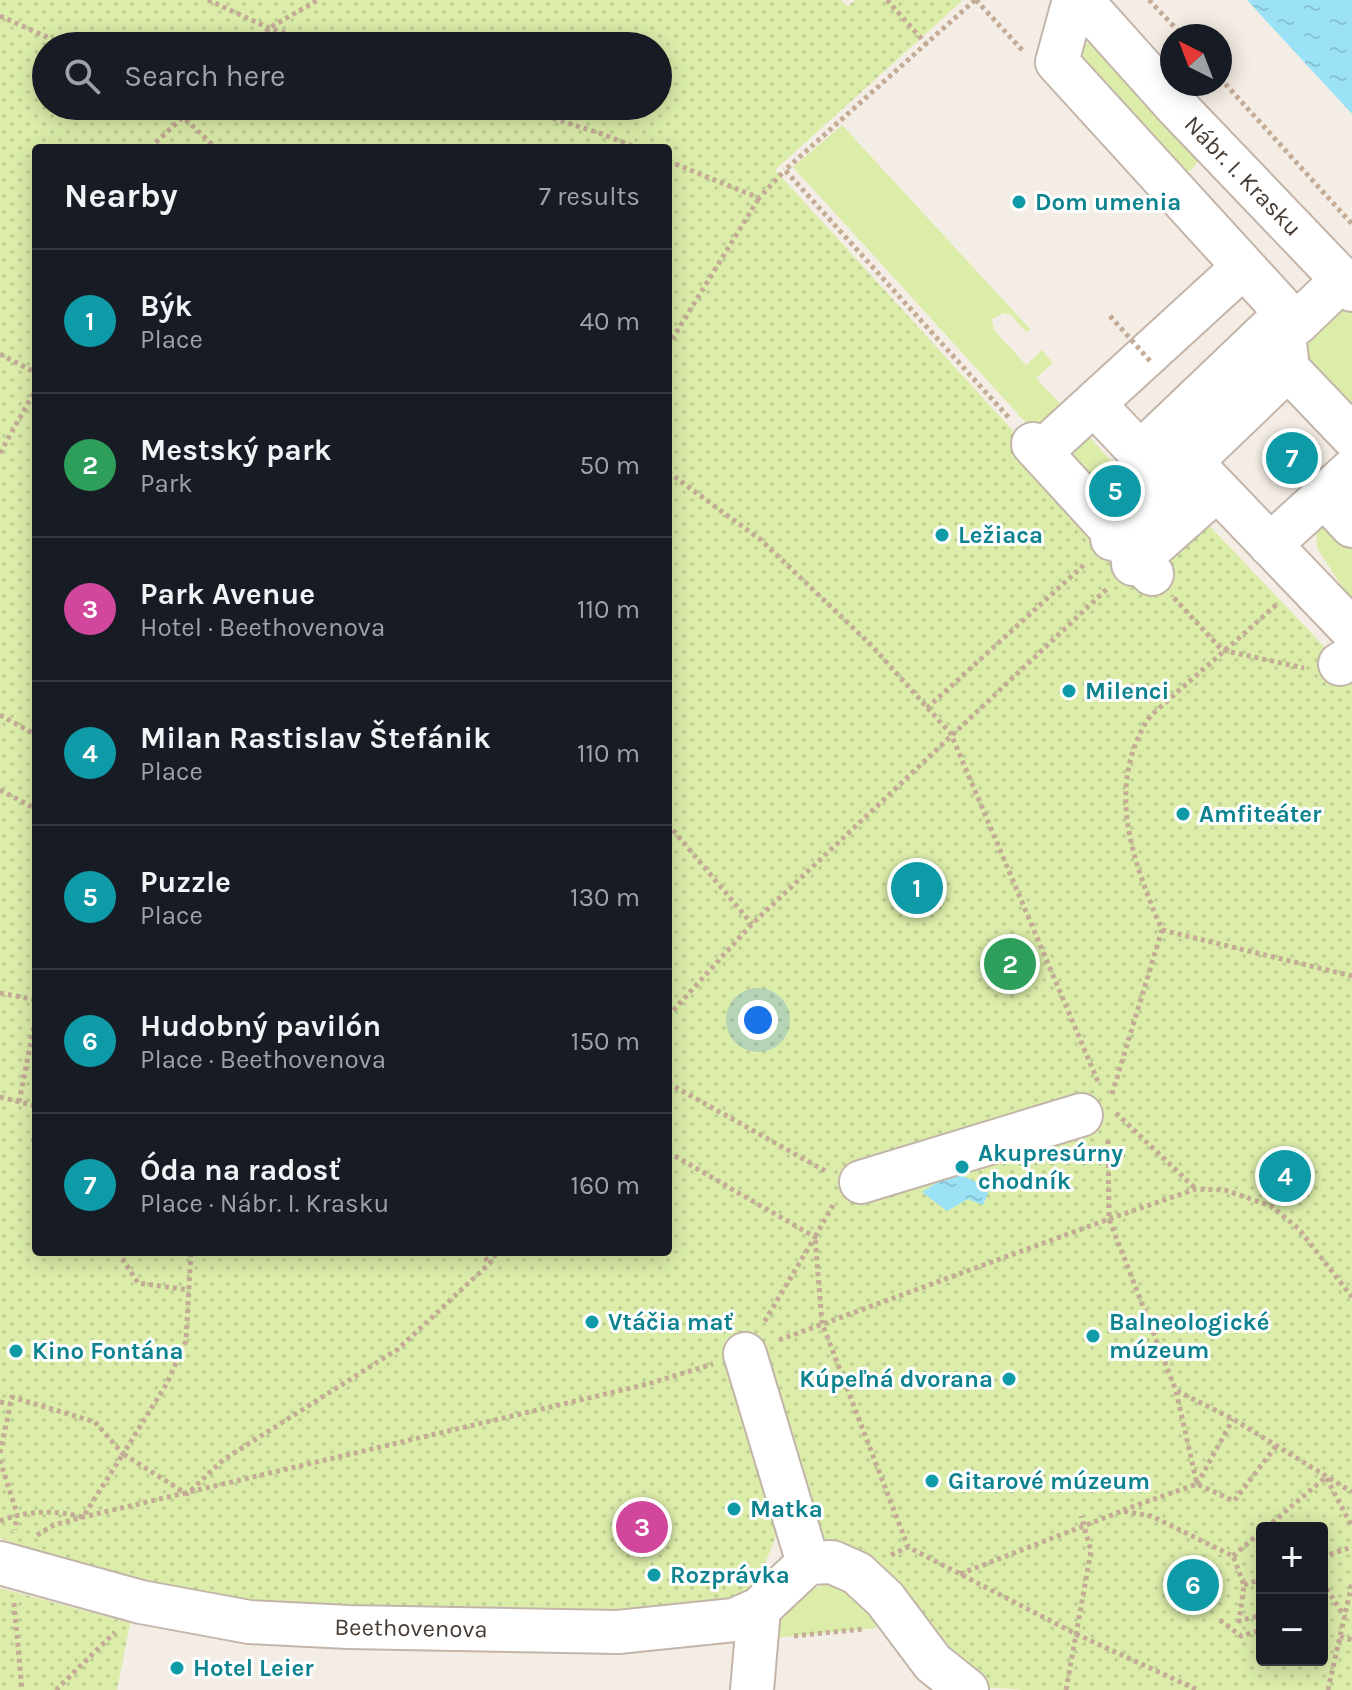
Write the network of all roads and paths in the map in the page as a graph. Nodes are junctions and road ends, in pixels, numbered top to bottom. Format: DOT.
graph roads {
  1 [pos="208,0"];
  2 [pos="318,0"];
  3 [pos="887,0"];
  4 [pos="975,0"];
  5 [pos="1074,0"];
  6 [pos="1081,0"];
  7 [pos="1149,0"];
  8 [pos="0,16"];
  9 [pos="1172,24"];
  10 [pos="269,28"];
  11 [pos="36,32"];
  12 [pos="267,32"];
  13 [pos="282,32"];
  14 [pos="927,45"];
  15 [pos="1232,91"];
  16 [pos="180,120"];
  17 [pos="186,120"];
  18 [pos="556,120"];
  19 [pos="154,144"];
  20 [pos="212,144"];
  21 [pos="625,144"];
  22 [pos="672,163"];
  23 [pos="785,170"];
  24 [pos="759,198"];
  25 [pos="1352,224"];
  26 [pos="1230,279"];
  27 [pos="1347,285"];
  28 [pos="1110,316"];
  29 [pos="672,339"];
  30 [pos="1282,344"];
  31 [pos="0,354"];
  32 [pos="1151,362"];
  33 [pos="32,371"];
  34 [pos="32,396"];
  35 [pos="1094,404"];
  36 [pos="1352,436"];
  37 [pos="1037,448"];
  38 [pos="0,453"];
  39 [pos="1140,453"];
  40 [pos="672,475"];
  41 [pos="1338,483"];
  42 [pos="1193,486"];
  43 [pos="1352,526"];
  44 [pos="1270,545"];
  45 [pos="1131,555"];
  46 [pos="1286,596"];
  47 [pos="1222,650"];
  48 [pos="1348,650"];
  49 [pos="927,708"];
  50 [pos="0,715"];
  51 [pos="32,733"];
  52 [pos="951,734"];
  53 [pos="0,790"];
  54 [pos="32,807"];
  55 [pos="672,829"];
  56 [pos="752,924"];
  57 [pos="1162,930"];
  58 [pos="1352,976"];
  59 [pos="0,993"];
  60 [pos="32,999"];
  61 [pos="672,1012"];
  62 [pos="32,1037"];
  63 [pos="672,1085"];
  64 [pos="0,1097"];
  65 [pos="19,1102"];
  66 [pos="32,1105"];
  67 [pos="1100,1112"];
  68 [pos="672,1154"];
  69 [pos="843,1184"];
  70 [pos="1196,1189"];
  71 [pos="1109,1219"];
  72 [pos="815,1237"];
  73 [pos="121,1256"];
  74 [pos="191,1256"];
  75 [pos="483,1256"];
  76 [pos="494,1256"];
  77 [pos="490,1263"];
  78 [pos="189,1290"];
  79 [pos="1352,1297"];
  80 [pos="822,1323"];
  81 [pos="745,1354"];
  82 [pos="1176,1391"];
  83 [pos="0,1402"];
  84 [pos="10,1404"];
  85 [pos="1233,1419"];
  86 [pos="1276,1446"];
  87 [pos="0,1453"];
  88 [pos="123,1454"];
  89 [pos="0,1460"];
  90 [pos="1326,1477"];
  91 [pos="1197,1484"];
  92 [pos="1352,1492"];
  93 [pos="187,1494"];
  94 [pos="1122,1511"];
  95 [pos="17,1514"];
  96 [pos="1081,1516"];
  97 [pos="83,1517"];
  98 [pos="0,1521"];
  99 [pos="1273,1522"];
  100 [pos="1084,1524"];
  101 [pos="1352,1527"];
  102 [pos="1256,1537"];
  103 [pos="908,1547"];
  104 [pos="1352,1547"];
  105 [pos="1328,1555"];
  106 [pos="1233,1556"];
  107 [pos="808,1563"];
  108 [pos="5,1564"];
  109 [pos="857,1573"];
  110 [pos="960,1574"];
  111 [pos="1256,1581"];
  112 [pos="1352,1583"];
  113 [pos="1244,1585"];
  114 [pos="1328,1591"];
  115 [pos="759,1609"];
  116 [pos="1256,1617"];
  117 [pos="1345,1617"];
  118 [pos="1220,1620"];
  119 [pos="1239,1621"];
  120 [pos="120,1623"];
  121 [pos="1233,1630"];
  122 [pos="1256,1632"];
  123 [pos="1076,1634"];
  124 [pos="1340,1636"];
  125 [pos="1352,1640"];
  126 [pos="22,1690"];
  127 [pos="56,1690"];
  128 [pos="752,1690"];
  129 [pos="967,1690"];
  130 [pos="1066,1690"];
  131 [pos="1198,1690"];
  132 [pos="1328,1690"];
  1 -- 10 [label="path"];
  2 -- 10 [label="path"];
  3 -- 14 [label="path"];
  4 -- 14 [label="path"];
  5 -- 27 [label="street, Nábr. I. Krasku"];
  6 -- 27 [label="street, Nábr. I. Krasku"];
  7 -- 9 [label="path"];
  8 -- 11 [label="path"];
  10 -- 12 [label="path"];
  10 -- 13 [label="path"];
  14 -- 23 [label="path"];
  15 -- 25 [label="path, Nábr. I. Krasku"];
  16 -- 19 [label="path"];
  17 -- 20 [label="path"];
  18 -- 21 [label="path"];
  22 -- 24 [label="path"];
  23 -- 24 [label="path"];
  23 -- 37 [label="path"];
  24 -- 29 [label="path"];
  26 -- 35 [label="street"];
  28 -- 32 [label="path, bridge"];
  30 -- 36 [label="street"];
  30 -- 39 [label="street"];
  30 -- 42 [label="street"];
  31 -- 33 [label="path"];
  34 -- 38 [label="path"];
  35 -- 37 [label="street"];
  35 -- 39 [label="street"];
  37 -- 45 [label="street"];
  39 -- 42 [label="street"];
  40 -- 49 [label="path"];
  41 -- 43 [label="street"];
  41 -- 44 [label="street"];
  42 -- 44 [label="street"];
  42 -- 45 [label="street"];
  44 -- 46 [label="street"];
  45 -- 47 [label="path"];
  45 -- 49 [label="path"];
  45 -- 52 [label="path"];
  46 -- 47 [label="path"];
  46 -- 48 [label="street"];
  47 -- 48 [label="path"];
  47 -- 57 [label="path"];
  49 -- 52 [label="path"];
  50 -- 51 [label="path"];
  52 -- 56 [label="path"];
  52 -- 67 [label="path"];
  53 -- 54 [label="path"];
  55 -- 56 [label="path"];
  56 -- 61 [label="path"];
  57 -- 58 [label="path"];
  57 -- 67 [label="path"];
  59 -- 60 [label="path"];
  62 -- 65 [label="path"];
  63 -- 69 [label="path"];
  64 -- 65 [label="path"];
  65 -- 66 [label="path"];
  67 -- 69 [label="street"];
  67 -- 70 [label="path"];
  67 -- 71 [label="path"];
  68 -- 72 [label="path"];
  69 -- 72 [label="path"];
  70 -- 71 [label="path"];
  70 -- 79 [label="path"];
  71 -- 80 [label="path"];
  71 -- 82 [label="path"];
  72 -- 80 [label="path"];
  72 -- 81 [label="path"];
  73 -- 78 [label="path"];
  74 -- 78 [label="path"];
  75 -- 77 [label="path"];
  76 -- 77 [label="path"];
  77 -- 93 [label="path"];
  78 -- 88 [label="path"];
  80 -- 81 [label="path"];
  80 -- 103 [label="path"];
  81 -- 93 [label="path"];
  81 -- 107 [label="street"];
  82 -- 85 [label="path"];
  82 -- 91 [label="path"];
  83 -- 84 [label="path"];
  84 -- 87 [label="path"];
  84 -- 88 [label="path"];
  85 -- 86 [label="path"];
  85 -- 91 [label="path"];
  86 -- 90 [label="path"];
  86 -- 91 [label="path"];
  88 -- 93 [label="path"];
  88 -- 97 [label="path"];
  89 -- 95 [label="path"];
  90 -- 92 [label="path"];
  90 -- 99 [label="path"];
  90 -- 101 [label="path"];
  91 -- 94 [label="path"];
  93 -- 97 [label="path"];
  94 -- 100 [label="path"];
  94 -- 106 [label="path"];
  95 -- 97 [label="path"];
  95 -- 98 [label="path"];
  96 -- 100 [label="path"];
  97 -- 108 [label="path"];
  100 -- 110 [label="path"];
  100 -- 123 [label="path"];
  102 -- 106 [label="path"];
  103 -- 109 [label="path"];
  103 -- 110 [label="path"];
  104 -- 105 [label="path"];
  106 -- 113 [label="path"];
  107 -- 109 [label="street"];
  107 -- 115 [label="street, Beethovenova"];
  108 -- 115 [label="street, Beethovenova"];
  108 -- 126 [label="path"];
  109 -- 129 [label="street"];
  110 -- 123 [label="path"];
  111 -- 113 [label="path"];
  112 -- 117 [label="path"];
  113 -- 119 [label="path"];
  114 -- 117 [label="path"];
  115 -- 128 [label="street"];
  116 -- 119 [label="path"];
  117 -- 124 [label="path"];
  118 -- 121 [label="path"];
  119 -- 121 [label="path"];
  120 -- 127 [label="path"];
  121 -- 122 [label="path"];
  123 -- 130 [label="path"];
  123 -- 131 [label="path"];
  124 -- 125 [label="path"];
  124 -- 132 [label="path"];
}
